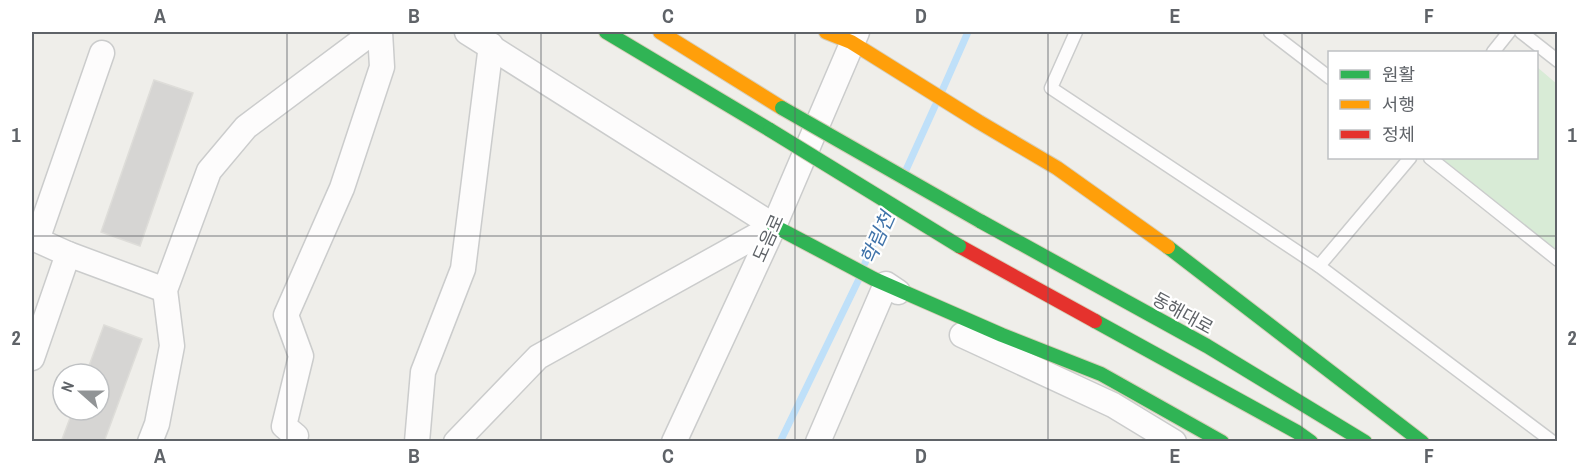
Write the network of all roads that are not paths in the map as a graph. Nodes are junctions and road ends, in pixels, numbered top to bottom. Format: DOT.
graph roads {
  1 [pos="373,32"];
  2 [pos="380,32"];
  3 [pos="467,32"];
  4 [pos="606,32"];
  5 [pos="660,32"];
  6 [pos="826,32"];
  7 [pos="1076,32"];
  8 [pos="1270,32"];
  9 [pos="1509,32"];
  10 [pos="1521,32"];
  11 [pos="854,37"];
  12 [pos="491,45"];
  13 [pos="1494,51"];
  14 [pos="102,53"];
  15 [pos="1557,61"];
  16 [pos="1328,77"];
  17 [pos="1409,159"];
  18 [pos="1431,159"];
  19 [pos="774,226"];
  20 [pos="34,239"];
  21 [pos="68,254"];
  22 [pos="1557,261"];
  23 [pos="1319,266"];
  24 [pos="880,282"];
  25 [pos="165,290"];
  26 [pos="32,358"];
  27 [pos="303,440"];
  28 [pos="150,441"];
  29 [pos="417,441"];
  30 [pos="456,441"];
  31 [pos="674,441"];
  32 [pos="818,441"];
  33 [pos="1174,441"];
  34 [pos="1222,441"];
  35 [pos="1311,441"];
  36 [pos="1365,441"];
  37 [pos="1422,441"];
  38 [pos="1553,441"];
  1 -- 25 [label="street"];
  2 -- 27 [label="street"];
  3 -- 12 [label="street"];
  4 -- 35 [label="main road, bridge"];
  5 -- 36 [label="main road, 동해대로, bridge"];
  6 -- 11 [label="main road"];
  7 -- 23 [label="lane"];
  8 -- 16 [label="lane"];
  9 -- 13 [label="lane"];
  10 -- 15 [label="lane"];
  11 -- 19 [label="street, 도음로"];
  11 -- 37 [label="main road"];
  12 -- 19 [label="street"];
  12 -- 29 [label="street"];
  14 -- 20 [label="street"];
  17 -- 23 [label="lane"];
  18 -- 22 [label="lane"];
  19 -- 24 [label="main road"];
  19 -- 30 [label="street"];
  19 -- 31 [label="street, 도음로"];
  20 -- 21 [label="street"];
  21 -- 25 [label="street"];
  21 -- 26 [label="street"];
  23 -- 38 [label="lane"];
  24 -- 32 [label="street"];
  24 -- 33 [label="street"];
  24 -- 34 [label="main road"];
  25 -- 28 [label="street"];
}
